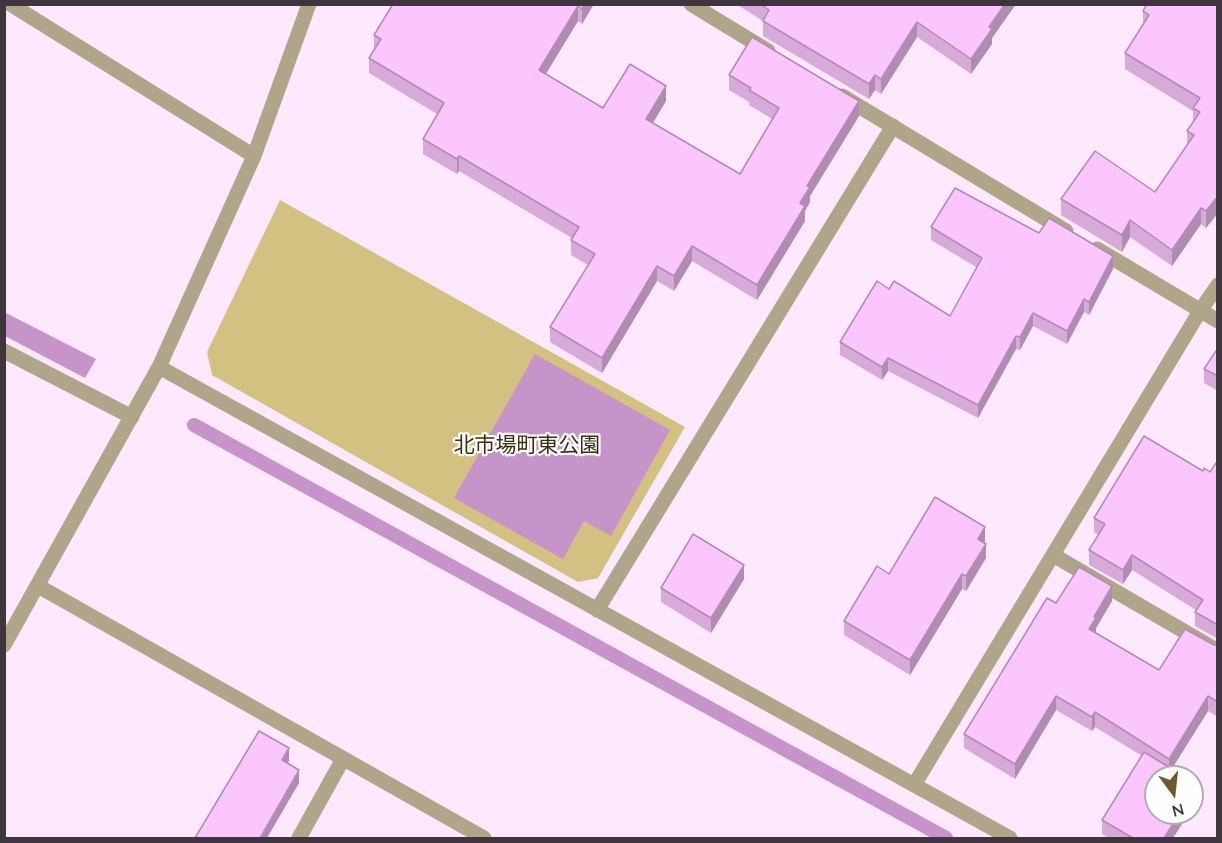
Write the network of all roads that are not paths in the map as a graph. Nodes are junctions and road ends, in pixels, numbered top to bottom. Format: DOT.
graph roads {
  1 [pos="9,4"];
  2 [pos="309,4"];
  3 [pos="691,4"];
  4 [pos="4,12"];
  5 [pos="782,59"];
  6 [pos="832,89"];
  7 [pos="893,126"];
  8 [pos="254,156"];
  9 [pos="1218,285"];
  10 [pos="1200,311"];
  11 [pos="1218,321"];
  12 [pos="4,351"];
  13 [pos="159,367"];
  14 [pos="132,417"];
  15 [pos="1053,555"];
  16 [pos="38,586"];
  17 [pos="597,610"];
  18 [pos="4,645"];
  19 [pos="1218,651"];
  20 [pos="344,759"];
  21 [pos="914,785"];
  22 [pos="299,838"];
  23 [pos="484,838"];
  24 [pos="1010,838"];
  1 -- 4 [label="street"];
  1 -- 8 [label="street"];
  2 -- 8 [label="street"];
  3 -- 5 [label="street"];
  6 -- 7 [label="street"];
  7 -- 10 [label="street"];
  7 -- 17 [label="street"];
  8 -- 13 [label="street"];
  9 -- 10 [label="street"];
  10 -- 11 [label="street"];
  10 -- 15 [label="street"];
  12 -- 14 [label="street"];
  13 -- 14 [label="street"];
  13 -- 17 [label="street"];
  14 -- 16 [label="street"];
  15 -- 19 [label="street"];
  15 -- 21 [label="street"];
  16 -- 18 [label="street"];
  16 -- 20 [label="street"];
  17 -- 21 [label="street"];
  20 -- 22 [label="street"];
  20 -- 23 [label="street"];
  21 -- 24 [label="street"];
}
